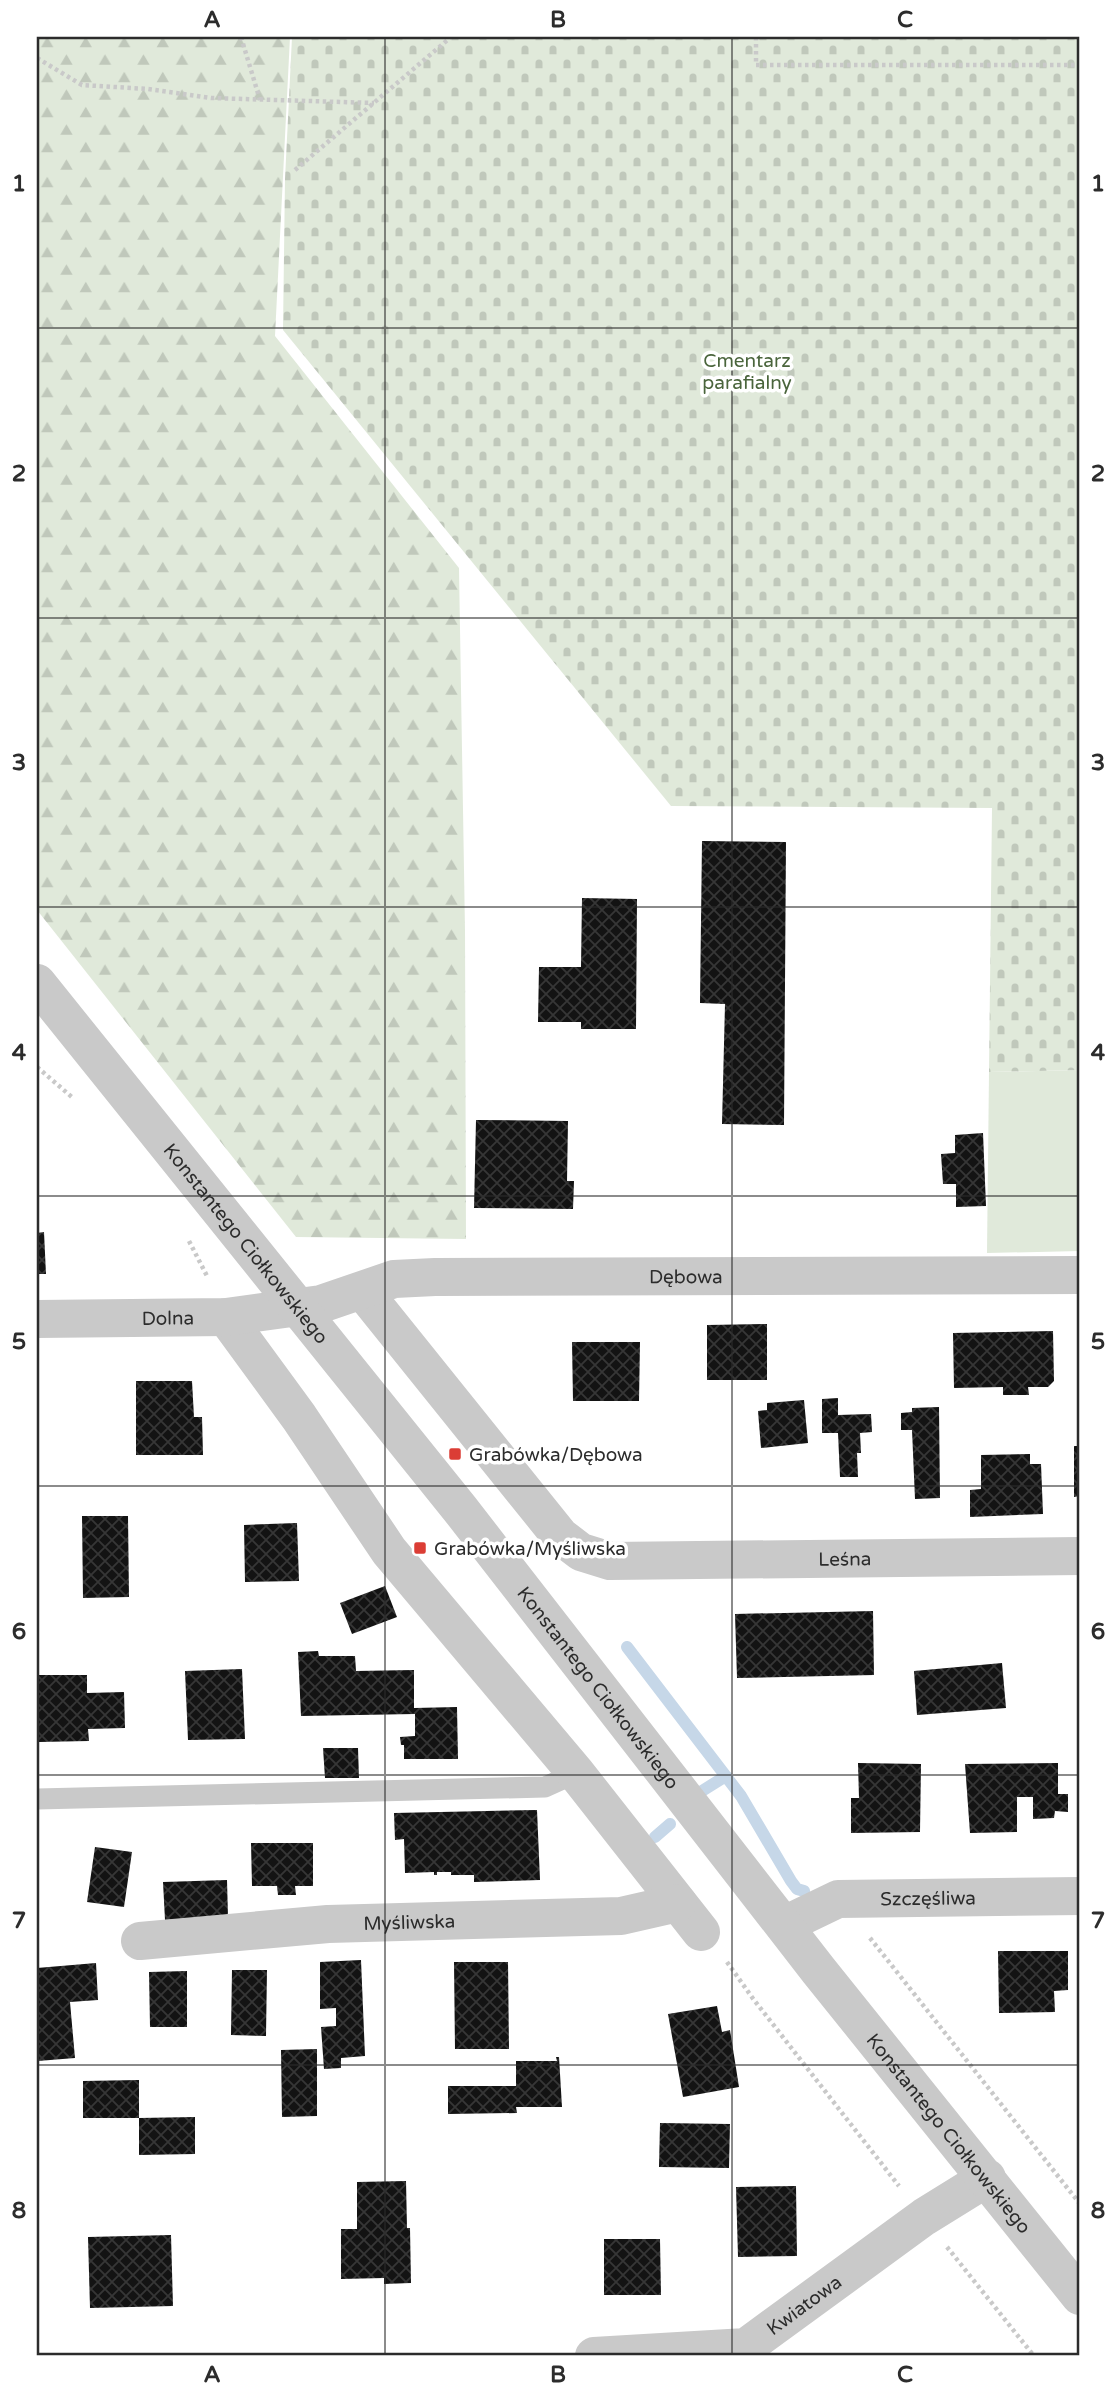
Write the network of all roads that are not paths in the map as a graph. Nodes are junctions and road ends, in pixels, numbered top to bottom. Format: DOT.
graph roads {
  1 [pos="37,983"];
  2 [pos="1080,1275"];
  3 [pos="363,1291"];
  4 [pos="298,1308"];
  5 [pos="226,1317"];
  6 [pos="37,1319"];
  7 [pos="1080,1556"];
  8 [pos="576,1773"];
  9 [pos="37,1799"];
  10 [pos="1080,1896"];
  11 [pos="678,1903"];
  12 [pos="784,1925"];
  13 [pos="701,1932"];
  14 [pos="140,1941"];
  15 [pos="987,2178"];
  16 [pos="1080,2296"];
  17 [pos="746,2351"];
  18 [pos="594,2356"];
  1 -- 4 [label="street, Konstantego Ciołkowskiego"];
  2 -- 3 [label="street, Dębowa"];
  3 -- 4 [label="street, Dębowa"];
  3 -- 7 [label="street, Leśna"];
  4 -- 5 [label="street, Dolna"];
  4 -- 12 [label="street, Konstantego Ciołkowskiego"];
  5 -- 6 [label="street, Dolna"];
  5 -- 8 [label="street"];
  8 -- 9 [label="lane"];
  8 -- 11 [label="street"];
  10 -- 12 [label="street, Szczęśliwa"];
  11 -- 13 [label="street"];
  11 -- 14 [label="street, Myśliwska"];
  12 -- 15 [label="street, Konstantego Ciołkowskiego"];
  15 -- 16 [label="street, Konstantego Ciołkowskiego"];
  15 -- 17 [label="street, Kwiatowa"];
  17 -- 18 [label="street, Kwiatowa"];
}
